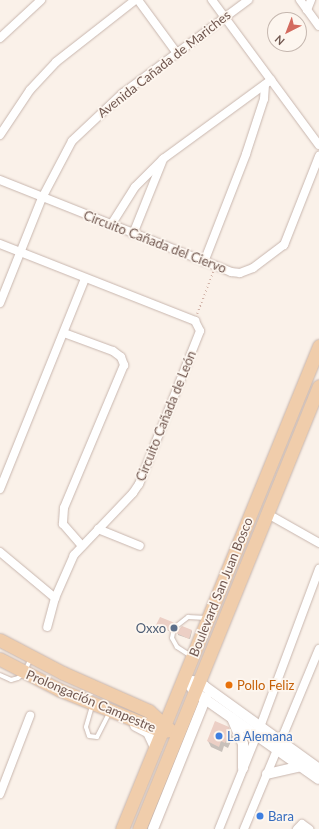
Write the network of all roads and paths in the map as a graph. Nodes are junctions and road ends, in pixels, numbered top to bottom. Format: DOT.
graph roads {
  1 [pos="40,0"];
  2 [pos="137,0"];
  3 [pos="212,0"];
  4 [pos="248,0"];
  5 [pos="300,0"];
  6 [pos="311,0"];
  7 [pos="307,10"];
  8 [pos="225,18"];
  9 [pos="319,26"];
  10 [pos="0,38"];
  11 [pos="176,52"];
  12 [pos="268,82"];
  13 [pos="0,135"];
  14 [pos="319,145"];
  15 [pos="319,156"];
  16 [pos="163,159"];
  17 [pos="0,180"];
  18 [pos="42,198"];
  19 [pos="111,226"];
  20 [pos="133,234"];
  21 [pos="0,244"];
  22 [pos="20,252"];
  23 [pos="204,262"];
  24 [pos="215,266"];
  25 [pos="85,279"];
  26 [pos="0,303"];
  27 [pos="195,321"];
  28 [pos="64,333"];
  29 [pos="319,346"];
  30 [pos="319,386"];
  31 [pos="0,489"];
  32 [pos="266,513"];
  33 [pos="98,529"];
  34 [pos="319,543"];
  35 [pos="82,546"];
  36 [pos="140,546"];
  37 [pos="0,552"];
  38 [pos="319,569"];
  39 [pos="54,598"];
  40 [pos="208,618"];
  41 [pos="47,628"];
  42 [pos="0,640"];
  43 [pos="319,649"];
  44 [pos="31,658"];
  45 [pos="0,659"];
  46 [pos="190,662"];
  47 [pos="24,673"];
  48 [pos="0,675"];
  49 [pos="191,688"];
  50 [pos="93,704"];
  51 [pos="140,707"];
  52 [pos="112,711"];
  53 [pos="230,715"];
  54 [pos="30,716"];
  55 [pos="183,722"];
  56 [pos="166,728"];
  57 [pos="259,731"];
  58 [pos="173,745"];
  59 [pos="279,746"];
  60 [pos="156,747"];
  61 [pos="150,760"];
  62 [pos="301,766"];
  63 [pos="164,768"];
  64 [pos="244,768"];
  65 [pos="319,769"];
  66 [pos="267,774"];
  67 [pos="319,779"];
  68 [pos="0,794"];
  69 [pos="299,827"];
  70 [pos="122,829"];
  71 [pos="139,829"];
  72 [pos="153,829"];
  73 [pos="218,829"];
  74 [pos="244,829"];
  75 [pos="309,829"];
  1 -- 10 [label="street"];
  2 -- 11 [label="street"];
  2 -- 13 [label="street"];
  3 -- 8 [label="street"];
  4 -- 8 [label="street, Avenida Cañada de Mariches"];
  5 -- 7 [label="street"];
  6 -- 7 [label="street"];
  7 -- 9 [label="street"];
  8 -- 11 [label="street, Avenida Cañada de Mariches"];
  8 -- 12 [label="street"];
  11 -- 18 [label="street, Avenida Cañada de Mariches"];
  12 -- 14 [label="street"];
  12 -- 16 [label="street"];
  12 -- 23 [label="street"];
  15 -- 24 [label="street, Circuito Cañada del Ciervo"];
  16 -- 19 [label="street"];
  16 -- 20 [label="street"];
  17 -- 18 [label="street, Circuito Cañada del Ciervo"];
  18 -- 19 [label="street, Circuito Cañada del Ciervo"];
  18 -- 22 [label="street, Avenida Cañada de Mariches"];
  19 -- 20 [label="street, Circuito Cañada del Ciervo"];
  20 -- 23 [label="street, Circuito Cañada del Ciervo"];
  21 -- 22 [label="street"];
  22 -- 25 [label="street"];
  22 -- 26 [label="street, Avenida Cañada de Mariches"];
  23 -- 24 [label="street, Circuito Cañada del Ciervo"];
  24 -- 27 [label="path"];
  25 -- 27 [label="street"];
  25 -- 28 [label="street"];
  27 -- 33 [label="street, Circuito Cañada de León"];
  28 -- 31 [label="street"];
  28 -- 35 [label="street"];
  29 -- 40 [label="main road, Boulevard San Juan Bosco"];
  30 -- 32 [label="main road, Boulevard San Juan Bosco"];
  32 -- 34 [label="street"];
  32 -- 49 [label="main road, Boulevard San Juan Bosco"];
  33 -- 35 [label="street, Circuito Cañada de León"];
  33 -- 36 [label="street"];
  35 -- 39 [label="street, Circuito Cañada de León"];
  37 -- 39 [label="street"];
  38 -- 57 [label="street"];
  39 -- 41 [label="street, Circuito Cañada de León"];
  40 -- 46 [label="main road, Boulevard San Juan Bosco"];
  40 -- 46 [label="lane"];
  42 -- 44 [label="main road, Prolongación Campestre"];
  43 -- 59 [label="street"];
  44 -- 47 [label="lane"];
  44 -- 51 [label="main road, Prolongación Campestre"];
  45 -- 47 [label="main road, Prolongación Campestre"];
  46 -- 49 [label="main road"];
  47 -- 48 [label="lane"];
  47 -- 50 [label="main road, Prolongación Campestre"];
  49 -- 51 [label="main road"];
  49 -- 53 [label="street"];
  49 -- 55 [label="main road, Boulevard San Juan Bosco"];
  49 -- 56 [label="main road, Boulevard San Juan Bosco"];
  49 -- 57 [label="street"];
  49 -- 72 [label="street"];
  50 -- 52 [label="main road, Prolongación Campestre"];
  50 -- 52 [label="lane"];
  51 -- 56 [label="main road, Prolongación Campestre"];
  52 -- 56 [label="main road, Prolongación Campestre"];
  52 -- 60 [label="main road"];
  53 -- 57 [label="street"];
  53 -- 64 [label="street"];
  54 -- 68 [label="street"];
  55 -- 56 [label="main road"];
  55 -- 58 [label="main road, Boulevard San Juan Bosco"];
  56 -- 58 [label="main road"];
  56 -- 60 [label="main road, Boulevard San Juan Bosco"];
  57 -- 59 [label="street"];
  57 -- 64 [label="street"];
  58 -- 63 [label="main road, Boulevard San Juan Bosco"];
  59 -- 62 [label="street"];
  59 -- 65 [label="street"];
  59 -- 66 [label="street"];
  60 -- 61 [label="main road, Boulevard San Juan Bosco"];
  61 -- 63 [label="main road"];
  61 -- 70 [label="main road, Boulevard San Juan Bosco"];
  62 -- 66 [label="street"];
  62 -- 67 [label="street"];
  63 -- 71 [label="main road, Boulevard San Juan Bosco"];
  64 -- 73 [label="street"];
  66 -- 74 [label="street"];
  69 -- 75 [label="street"];
}
